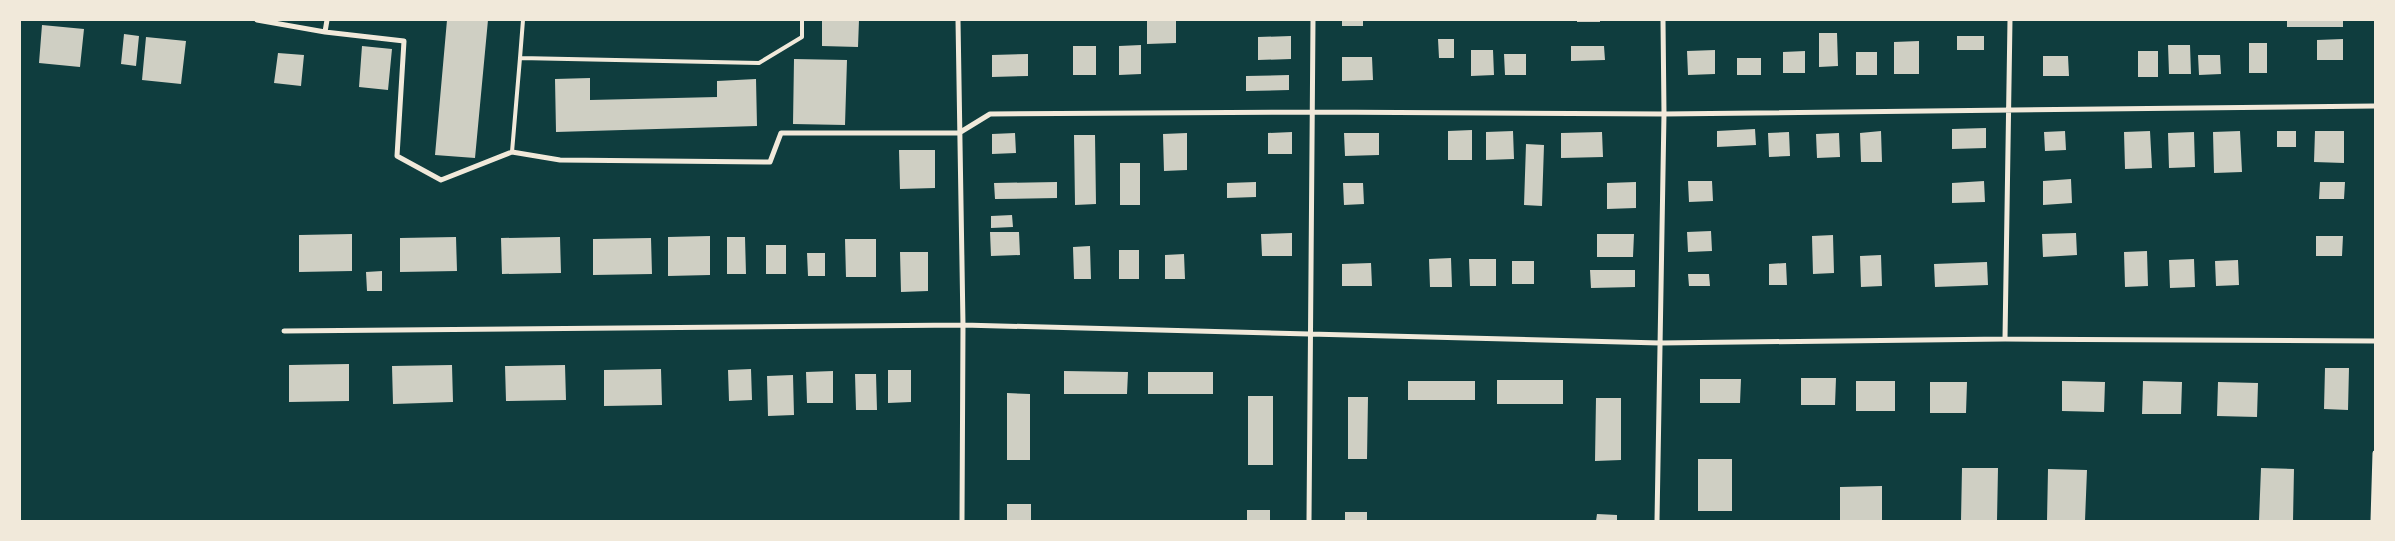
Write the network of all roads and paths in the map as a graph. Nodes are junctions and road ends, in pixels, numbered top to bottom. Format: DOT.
graph roads {
  1 [pos="257,20"];
  2 [pos="327,20"];
  3 [pos="523,20"];
  4 [pos="802,20"];
  5 [pos="958,20"];
  6 [pos="1313,20"];
  7 [pos="1663,20"];
  8 [pos="2010,20"];
  9 [pos="325,32"];
  10 [pos="520,58"];
  11 [pos="2375,106"];
  12 [pos="1313,112"];
  13 [pos="2010,112"];
  14 [pos="1664,114"];
  15 [pos="959,133"];
  16 [pos="512,152"];
  17 [pos="963,325"];
  18 [pos="284,331"];
  19 [pos="1310,334"];
  20 [pos="2005,339"];
  21 [pos="2375,341"];
  22 [pos="1660,343"];
  23 [pos="2375,453"];
  24 [pos="962,521"];
  25 [pos="1309,521"];
  26 [pos="1657,521"];
  27 [pos="2373,521"];
  1 -- 9 [label="street"];
  2 -- 9 [label="street"];
  3 -- 10 [label="lane"];
  4 -- 10 [label="lane"];
  5 -- 15 [label="street"];
  6 -- 12 [label="street"];
  7 -- 14 [label="street"];
  8 -- 13 [label="street"];
  9 -- 16 [label="street"];
  10 -- 16 [label="lane"];
  11 -- 13 [label="street"];
  12 -- 14 [label="street"];
  12 -- 15 [label="street"];
  12 -- 19 [label="street"];
  13 -- 14 [label="street"];
  13 -- 20 [label="street"];
  14 -- 22 [label="street"];
  15 -- 16 [label="street"];
  15 -- 17 [label="street"];
  17 -- 18 [label="street"];
  17 -- 19 [label="street"];
  17 -- 24 [label="street"];
  19 -- 22 [label="street"];
  19 -- 25 [label="street"];
  20 -- 21 [label="street"];
  20 -- 22 [label="street"];
  22 -- 26 [label="street"];
  23 -- 27 [label="street"];
}
